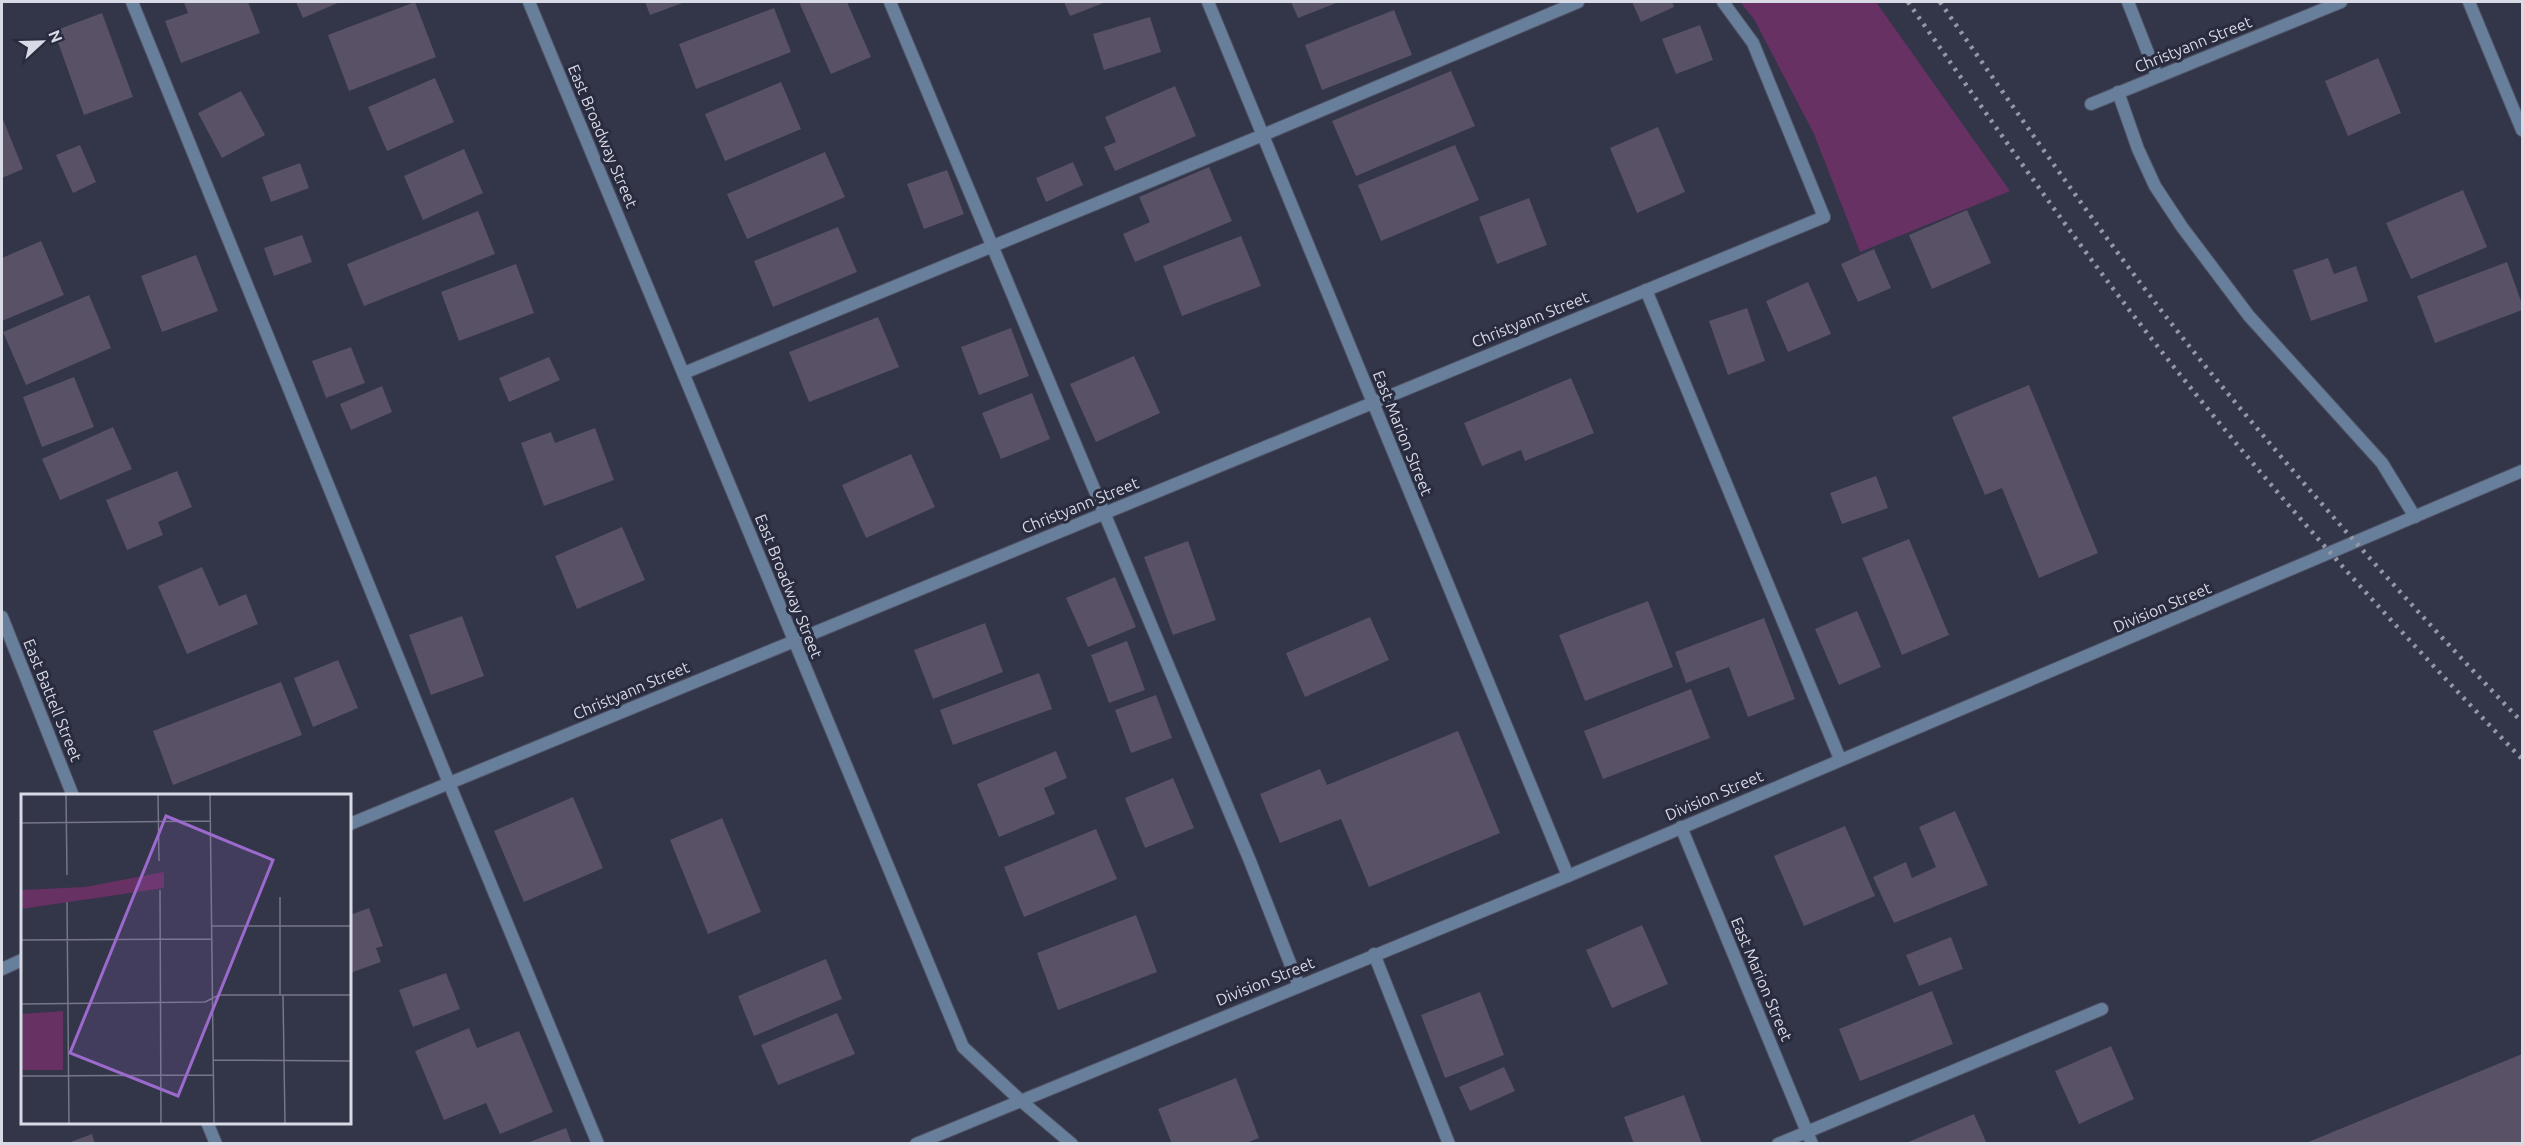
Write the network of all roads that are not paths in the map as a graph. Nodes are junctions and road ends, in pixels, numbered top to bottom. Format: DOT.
graph roads {
  1 [pos="132,2"];
  2 [pos="530,2"];
  3 [pos="890,2"];
  4 [pos="1208,2"];
  5 [pos="1578,2"];
  6 [pos="1723,2"];
  7 [pos="2128,2"];
  8 [pos="2341,2"];
  9 [pos="2469,2"];
  10 [pos="2157,76"];
  11 [pos="2118,92"];
  12 [pos="2091,104"];
  13 [pos="2523,130"];
  14 [pos="1263,135"];
  15 [pos="991,246"];
  16 [pos="1646,290"];
  17 [pos="684,373"];
  18 [pos="1372,401"];
  19 [pos="2523,471"];
  20 [pos="1103,514"];
  21 [pos="2415,517"];
  22 [pos="2,616"];
  23 [pos="793,640"];
  24 [pos="1840,759"];
  25 [pos="449,783"];
  26 [pos="73,794"];
  27 [pos="351,824"];
  28 [pos="1681,827"];
  29 [pos="1568,876"];
  30 [pos="1374,954"];
  31 [pos="21,960"];
  32 [pos="2,969"];
  33 [pos="1299,986"];
  34 [pos="2102,1009"];
  35 [pos="1020,1100"];
  36 [pos="208,1124"];
  37 [pos="1807,1130"];
  38 [pos="216,1143"];
  39 [pos="598,1143"];
  40 [pos="916,1143"];
  41 [pos="1072,1143"];
  42 [pos="1449,1143"];
  43 [pos="1778,1143"];
  44 [pos="1812,1143"];
  1 -- 25 [label="street"];
  2 -- 17 [label="street, East Broadway Street"];
  3 -- 15 [label="street"];
  4 -- 14 [label="street, East Marion Street"];
  5 -- 14 [label="street"];
  6 -- 16 [label="street, Christyann Street"];
  7 -- 10 [label="street"];
  8 -- 10 [label="street, Christyann Street"];
  9 -- 13 [label="street"];
  10 -- 11 [label="street, Christyann Street"];
  11 -- 12 [label="street, Christyann Street"];
  11 -- 21 [label="street"];
  14 -- 15 [label="street"];
  14 -- 18 [label="street, East Marion Street"];
  15 -- 17 [label="street"];
  15 -- 20 [label="street"];
  16 -- 18 [label="street, Christyann Street"];
  16 -- 24 [label="street"];
  17 -- 23 [label="street, East Broadway Street"];
  18 -- 20 [label="street, Christyann Street"];
  18 -- 29 [label="street, East Marion Street"];
  19 -- 21 [label="street, Division Street"];
  20 -- 23 [label="street, Christyann Street"];
  20 -- 33 [label="street"];
  21 -- 24 [label="street, Division Street"];
  22 -- 26 [label="street, East Battell Street"];
  23 -- 25 [label="street, Christyann Street"];
  23 -- 35 [label="street, East Broadway Street"];
  24 -- 28 [label="street, Division Street"];
  25 -- 27 [label="street, Christyann Street"];
  25 -- 39 [label="street"];
  28 -- 29 [label="street, Division Street"];
  28 -- 37 [label="street, East Marion Street"];
  29 -- 30 [label="street, Division Street"];
  30 -- 33 [label="street, Division Street"];
  30 -- 42 [label="street"];
  31 -- 32 [label="street"];
  33 -- 35 [label="street, Division Street"];
  34 -- 37 [label="street"];
  35 -- 40 [label="street, Division Street"];
  35 -- 41 [label="street, East Broadway Street"];
  36 -- 38 [label="street"];
  37 -- 43 [label="street"];
  37 -- 44 [label="street, East Marion Street"];
}
